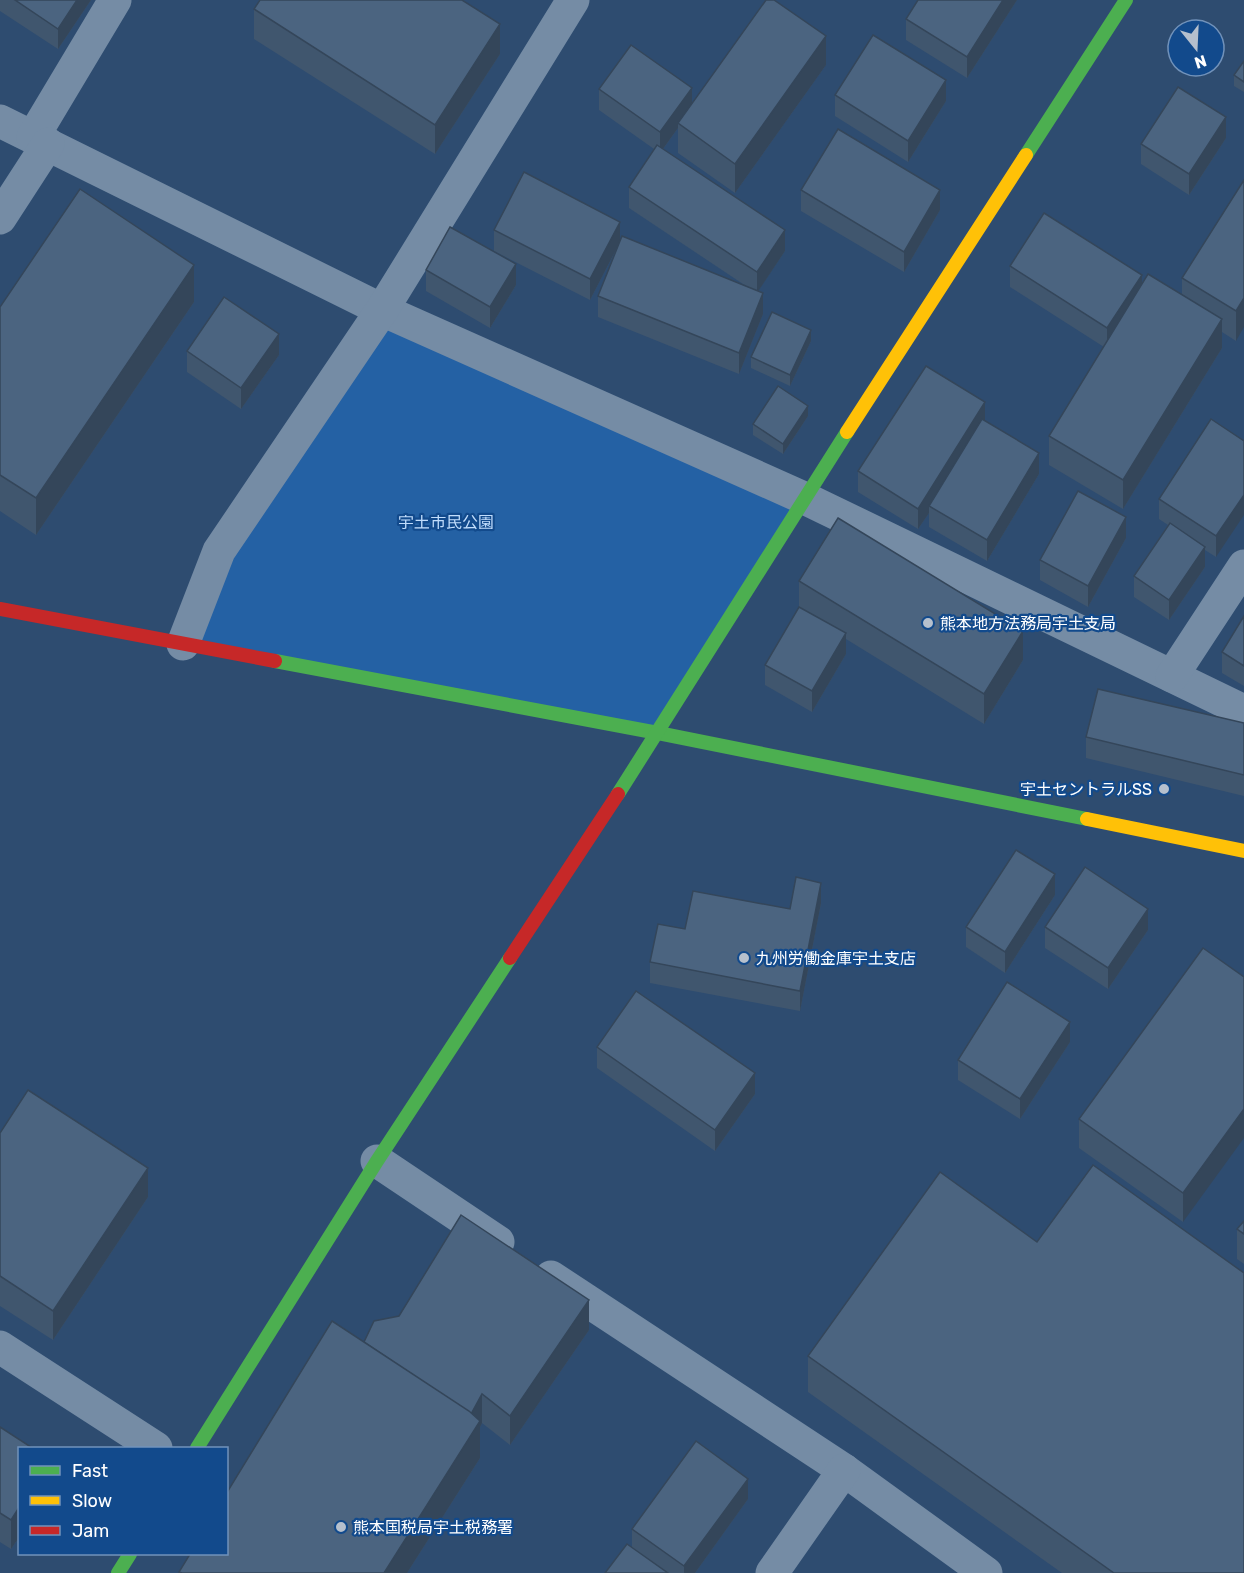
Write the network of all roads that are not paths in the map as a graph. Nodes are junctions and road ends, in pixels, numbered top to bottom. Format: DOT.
graph roads {
  1 [pos="115,0"];
  2 [pos="573,0"];
  3 [pos="1126,0"];
  4 [pos="0,121"];
  5 [pos="40,140"];
  6 [pos="0,218"];
  7 [pos="382,310"];
  8 [pos="804,498"];
  9 [pos="1244,566"];
  10 [pos="0,609"];
  11 [pos="183,644"];
  12 [pos="1172,676"];
  13 [pos="1244,711"];
  14 [pos="658,733"];
  15 [pos="1244,851"];
  16 [pos="377,1161"];
  17 [pos="0,1347"];
  18 [pos="153,1447"];
  19 [pos="198,1447"];
  20 [pos="844,1470"];
  21 [pos="129,1555"];
  22 [pos="118,1573"];
  23 [pos="772,1573"];
  24 [pos="986,1573"];
  1 -- 5 [label="street"];
  2 -- 7 [label="street"];
  3 -- 8 [label="street"];
  4 -- 5 [label="street"];
  5 -- 6 [label="street"];
  5 -- 7 [label="street"];
  7 -- 8 [label="street"];
  7 -- 11 [label="street"];
  8 -- 12 [label="street"];
  8 -- 14 [label="street"];
  9 -- 12 [label="street"];
  10 -- 11 [label="street"];
  11 -- 14 [label="street"];
  12 -- 13 [label="street"];
  14 -- 15 [label="street"];
  14 -- 16 [label="street"];
  16 -- 19 [label="street"];
  16 -- 20 [label="street"];
  17 -- 18 [label="street"];
  20 -- 23 [label="street"];
  20 -- 24 [label="street"];
  21 -- 22 [label="street"];
}
